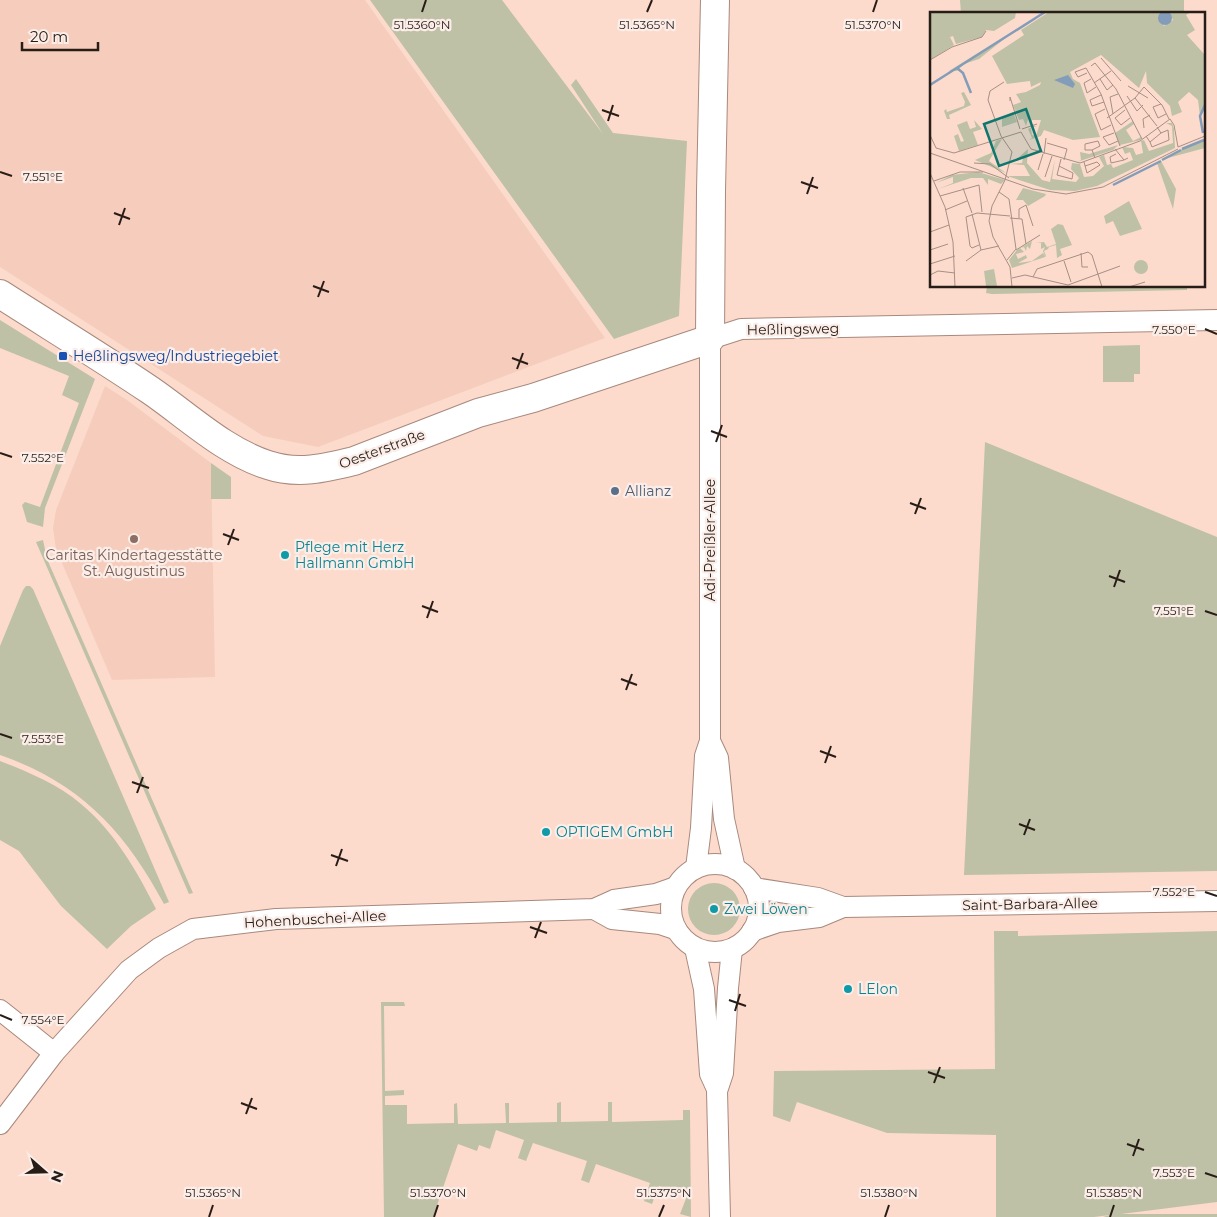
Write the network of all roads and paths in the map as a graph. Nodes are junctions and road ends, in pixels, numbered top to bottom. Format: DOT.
graph roads {
  1 [pos="715,0"];
  2 [pos="0,294"];
  3 [pos="1217,320"];
  4 [pos="710,339"];
  5 [pos="710,741"];
  6 [pos="696,868"];
  7 [pos="735,869"];
  8 [pos="676,887"];
  9 [pos="754,888"];
  10 [pos="1217,901"];
  11 [pos="843,907"];
  12 [pos="594,909"];
  13 [pos="676,929"];
  14 [pos="752,931"];
  15 [pos="695,948"];
  16 [pos="732,949"];
  17 [pos="0,1010"];
  18 [pos="54,1053"];
  19 [pos="718,1091"];
  20 [pos="0,1124"];
  21 [pos="720,1217"];
  1 -- 4 [label="street"];
  2 -- 4 [label="street, Oesterstraße"];
  3 -- 4 [label="street, Heßlingsweg"];
  4 -- 5 [label="street, Adi-Preißler-Allee"];
  5 -- 6 [label="street, Adi-Preißler-Allee"];
  5 -- 7 [label="street, Adi-Preißler-Allee"];
  6 -- 7 [label="street"];
  6 -- 8 [label="street"];
  7 -- 9 [label="street"];
  8 -- 12 [label="street, Hohenbuschei-Allee"];
  8 -- 13 [label="street"];
  9 -- 11 [label="street, Saint-Barbara-Allee"];
  9 -- 14 [label="street"];
  10 -- 11 [label="street, Saint-Barbara-Allee"];
  11 -- 14 [label="street, Saint-Barbara-Allee"];
  12 -- 13 [label="street, Hohenbuschei-Allee"];
  12 -- 18 [label="street, Hohenbuschei-Allee"];
  13 -- 15 [label="street"];
  14 -- 16 [label="street"];
  15 -- 16 [label="street"];
  15 -- 19 [label="street"];
  16 -- 19 [label="street"];
  17 -- 18 [label="street"];
  18 -- 20 [label="street, Hohenbuschei-Allee"];
  19 -- 21 [label="street"];
}
